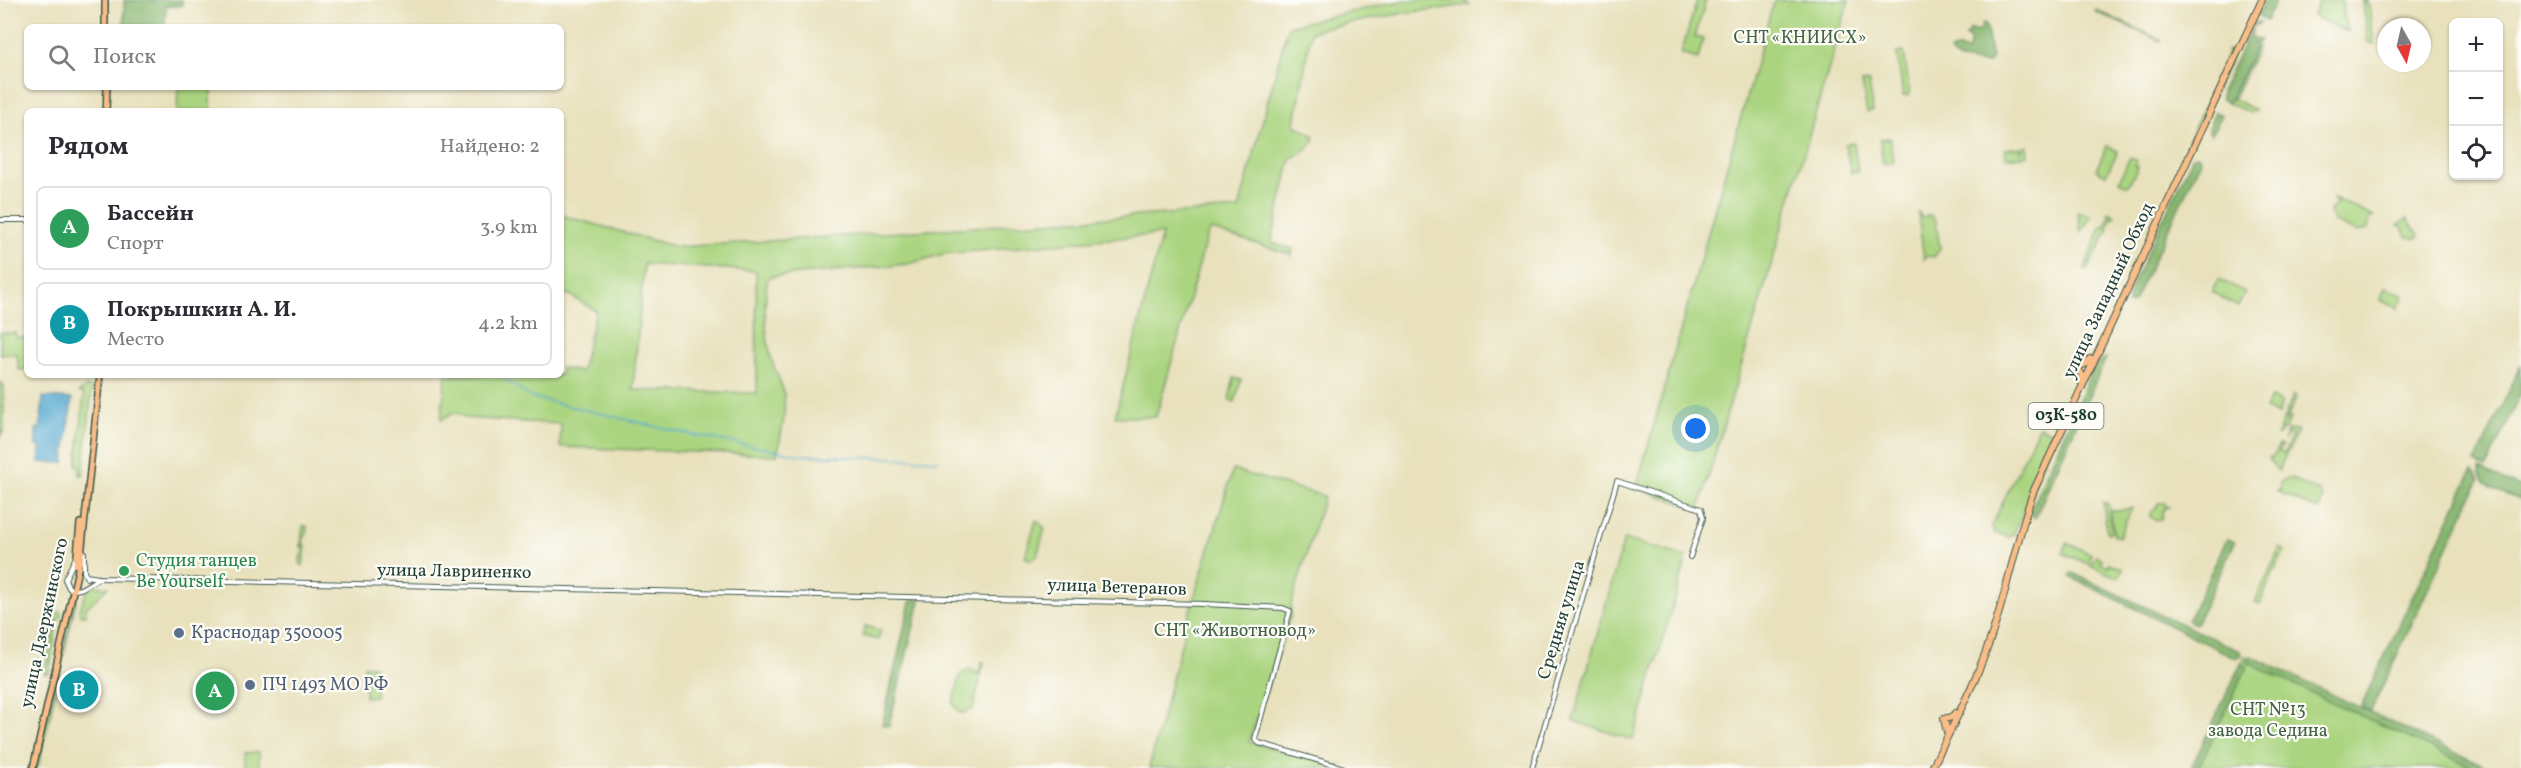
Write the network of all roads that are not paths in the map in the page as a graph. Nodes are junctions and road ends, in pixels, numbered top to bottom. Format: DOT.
graph roads {
  1 [pos="106,0"];
  2 [pos="2261,0"];
  3 [pos="106,24"];
  4 [pos="105,90"];
  5 [pos="105,108"];
  6 [pos="0,220"];
  7 [pos="24,220"];
  8 [pos="98,378"];
  9 [pos="98,378"];
  10 [pos="1690,557"];
  11 [pos="78,572"];
  12 [pos="99,578"];
  13 [pos="86,585"];
  14 [pos="558,588"];
  15 [pos="72,590"];
  16 [pos="31,768"];
  17 [pos="1344,768"];
  18 [pos="1532,768"];
  19 [pos="1931,768"];
  1 -- 3 [label="main road"];
  2 -- 19 [label="highway, улица Западный Обход / 03К-580"];
  2 -- 19 [label="highway, улица Западный Обход / 03К-580"];
  4 -- 5 [label="main road"];
  6 -- 7 [label="street"];
  8 -- 11 [label="main road, улица Дзержинского"];
  9 -- 11 [label="main road, улица Дзержинского"];
  10 -- 18 [label="street, Средняя улица"];
  11 -- 12 [label="street, улица Лавриненко"];
  11 -- 13 [label="street, улица Дзержинского"];
  11 -- 15 [label="main road, улица Дзержинского"];
  11 -- 15 [label="street, улица Дзержинского"];
  12 -- 13 [label="street"];
  12 -- 14 [label="street, улица Лавриненко"];
  13 -- 15 [label="street, улица Дзержинского"];
  14 -- 17 [label="street, улица Ветеранов"];
  15 -- 16 [label="main road, улица Дзержинского"];
}
